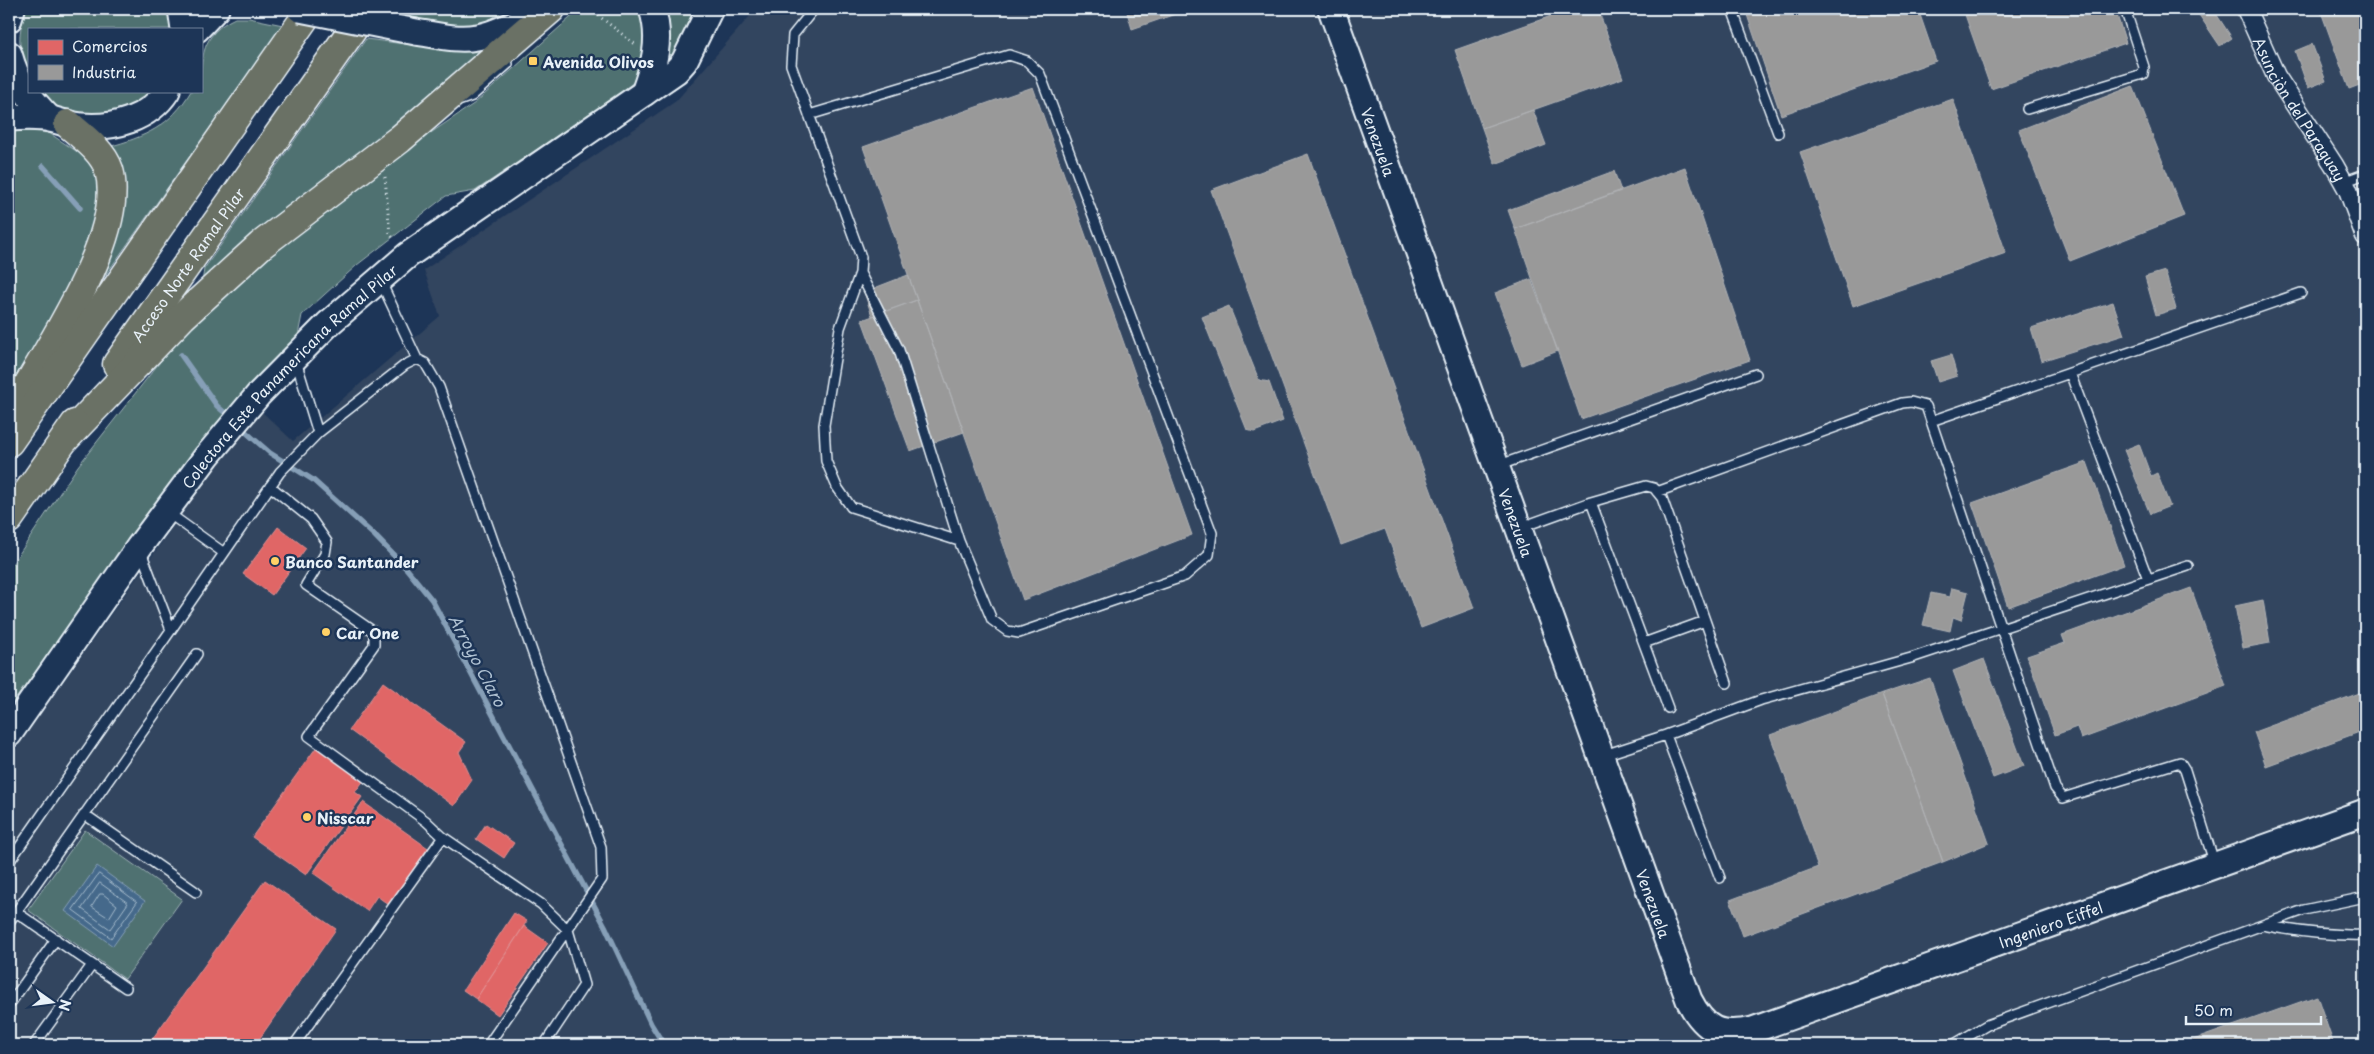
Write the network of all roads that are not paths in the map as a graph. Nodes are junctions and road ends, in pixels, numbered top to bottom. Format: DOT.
graph roads {
  1 [pos="12,9"];
  2 [pos="181,9"];
  3 [pos="216,9"];
  4 [pos="300,9"];
  5 [pos="311,9"];
  6 [pos="367,9"];
  7 [pos="524,9"];
  8 [pos="652,9"];
  9 [pos="710,9"];
  10 [pos="814,9"];
  11 [pos="1331,9"];
  12 [pos="1732,9"];
  13 [pos="2125,9"];
  14 [pos="2246,9"];
  15 [pos="549,13"];
  16 [pos="9,19"];
  17 [pos="505,26"];
  18 [pos="184,28"];
  19 [pos="198,28"];
  20 [pos="9,54"];
  21 [pos="516,57"];
  22 [pos="166,92"];
  23 [pos="644,93"];
  24 [pos="2027,109"];
  25 [pos="432,110"];
  26 [pos="809,115"];
  27 [pos="9,118"];
  28 [pos="59,122"];
  29 [pos="1778,133"];
  30 [pos="2365,174"];
  31 [pos="2344,182"];
  32 [pos="2365,236"];
  33 [pos="860,273"];
  34 [pos="380,280"];
  35 [pos="2301,293"];
  36 [pos="295,358"];
  37 [pos="417,359"];
  38 [pos="2070,373"];
  39 [pos="1756,374"];
  40 [pos="9,419"];
  41 [pos="1931,421"];
  42 [pos="318,433"];
  43 [pos="65,439"];
  44 [pos="9,442"];
  45 [pos="1496,466"];
  46 [pos="270,486"];
  47 [pos="1658,492"];
  48 [pos="1591,502"];
  49 [pos="166,511"];
  50 [pos="9,519"];
  51 [pos="1519,528"];
  52 [pos="959,541"];
  53 [pos="139,546"];
  54 [pos="224,553"];
  55 [pos="2188,566"];
  56 [pos="2148,579"];
  57 [pos="1705,621"];
  58 [pos="2001,629"];
  59 [pos="171,630"];
  60 [pos="1644,643"];
  61 [pos="197,654"];
  62 [pos="1727,683"];
  63 [pos="1668,708"];
  64 [pos="9,734"];
  65 [pos="1666,735"];
  66 [pos="1601,756"];
  67 [pos="2365,812"];
  68 [pos="84,814"];
  69 [pos="444,838"];
  70 [pos="9,862"];
  71 [pos="2215,866"];
  72 [pos="1720,878"];
  73 [pos="196,892"];
  74 [pos="2365,897"];
  75 [pos="16,912"];
  76 [pos="9,922"];
  77 [pos="2263,924"];
  78 [pos="570,928"];
  79 [pos="2365,935"];
  80 [pos="56,939"];
  81 [pos="92,965"];
  82 [pos="126,988"];
  83 [pos="9,1005"];
  84 [pos="1717,1036"];
  85 [pos="34,1045"];
  86 [pos="294,1045"];
  87 [pos="488,1045"];
  88 [pos="544,1045"];
  89 [pos="1953,1045"];
  1 -- 16 [label="street"];
  2 -- 18 [label="street"];
  3 -- 19 [label="street"];
  4 -- 17 [label="street, bridge"];
  5 -- 44 [label="highway"];
  6 -- 43 [label="highway, Acceso Norte Ramal Pilar"];
  7 -- 17 [label="street"];
  8 -- 23 [label="street"];
  9 -- 23 [label="street, Colectora Este Panamericana Ramal Pilar"];
  10 -- 26 [label="lane"];
  11 -- 45 [label="street, Venezuela"];
  12 -- 29 [label="lane"];
  13 -- 24 [label="lane"];
  14 -- 31 [label="street, Asunciòn del Paraguay"];
  15 -- 17 [label="street"];
  15 -- 25 [label="highway"];
  20 -- 28 [label="street"];
  21 -- 25 [label="lane"];
  22 -- 28 [label="street"];
  23 -- 34 [label="street, Colectora Este Panamericana Ramal Pilar"];
  25 -- 43 [label="highway"];
  26 -- 33 [label="lane"];
  26 -- 52 [label="lane"];
  27 -- 28 [label="street"];
  28 -- 40 [label="highway"];
  30 -- 31 [label="lane"];
  31 -- 32 [label="street, Asunciòn del Paraguay"];
  33 -- 52 [label="lane"];
  33 -- 52 [label="lane"];
  34 -- 36 [label="street, Colectora Este Panamericana Ramal Pilar"];
  34 -- 37 [label="lane"];
  35 -- 38 [label="lane"];
  36 -- 42 [label="lane"];
  36 -- 49 [label="street, Colectora Este Panamericana Ramal Pilar"];
  37 -- 42 [label="lane"];
  37 -- 78 [label="lane"];
  38 -- 41 [label="lane"];
  38 -- 56 [label="lane"];
  39 -- 45 [label="lane"];
  41 -- 47 [label="lane"];
  41 -- 58 [label="lane"];
  42 -- 46 [label="lane"];
  43 -- 50 [label="highway, Acceso Norte Ramal Pilar"];
  45 -- 51 [label="street, Venezuela"];
  46 -- 54 [label="lane"];
  46 -- 69 [label="lane"];
  47 -- 48 [label="lane"];
  47 -- 57 [label="lane"];
  48 -- 51 [label="lane"];
  48 -- 60 [label="lane"];
  49 -- 53 [label="street, Colectora Este Panamericana Ramal Pilar"];
  49 -- 54 [label="lane"];
  51 -- 66 [label="street, Venezuela"];
  53 -- 59 [label="lane"];
  53 -- 64 [label="street, Colectora Este Panamericana Ramal Pilar"];
  54 -- 59 [label="lane"];
  55 -- 56 [label="lane"];
  56 -- 58 [label="lane"];
  57 -- 60 [label="lane"];
  57 -- 62 [label="lane"];
  58 -- 65 [label="lane"];
  58 -- 71 [label="lane"];
  59 -- 70 [label="lane"];
  60 -- 63 [label="lane"];
  61 -- 68 [label="lane"];
  65 -- 66 [label="lane"];
  65 -- 72 [label="lane"];
  66 -- 84 [label="street, Venezuela"];
  67 -- 71 [label="street, Ingeniero Eiffel"];
  68 -- 73 [label="lane"];
  68 -- 75 [label="lane"];
  69 -- 78 [label="lane"];
  69 -- 86 [label="lane"];
  71 -- 84 [label="street, Ingeniero Eiffel"];
  74 -- 77 [label="lane"];
  75 -- 76 [label="lane"];
  75 -- 80 [label="lane"];
  77 -- 79 [label="lane"];
  77 -- 89 [label="lane"];
  78 -- 87 [label="lane"];
  78 -- 88 [label="lane"];
  80 -- 81 [label="lane"];
  80 -- 83 [label="lane"];
  81 -- 82 [label="lane"];
  81 -- 85 [label="lane"];
}
